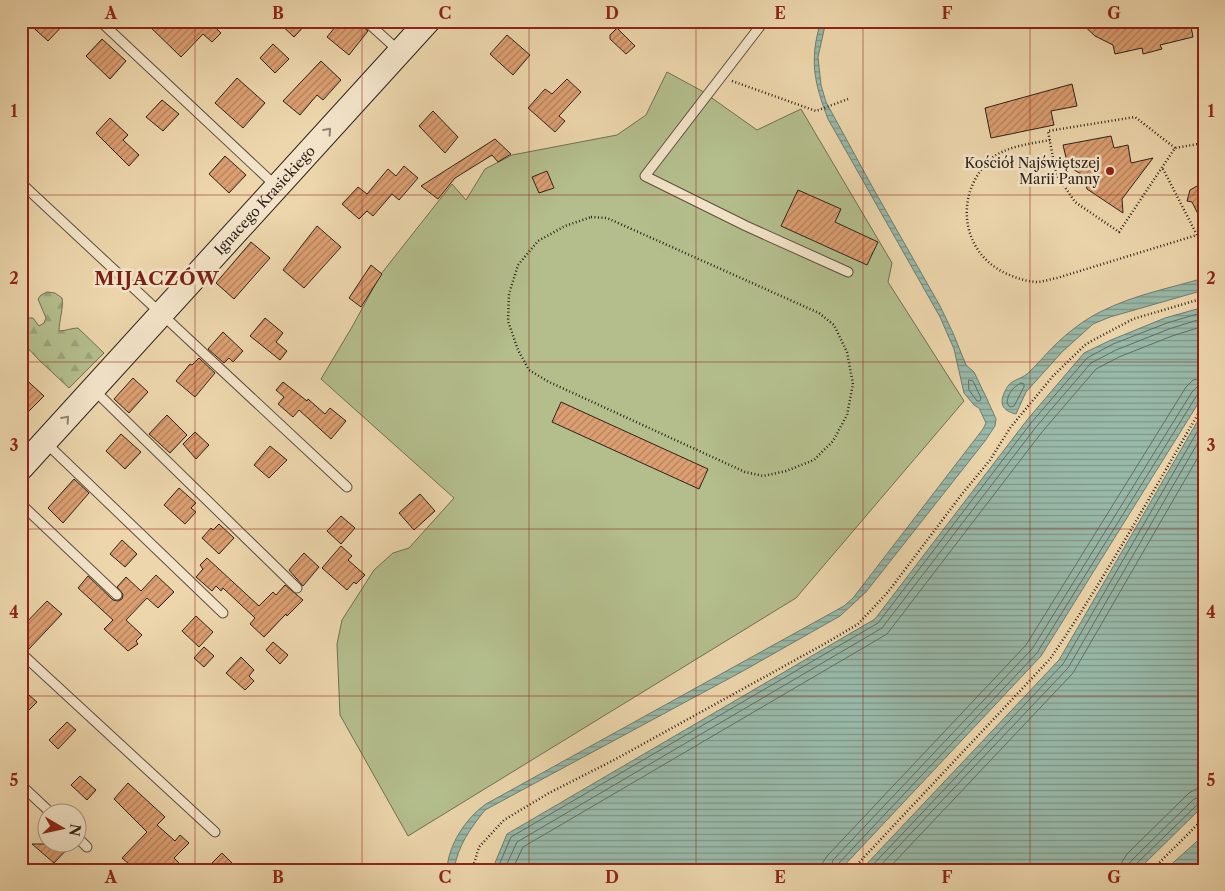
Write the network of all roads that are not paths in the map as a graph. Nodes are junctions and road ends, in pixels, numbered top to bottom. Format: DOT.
graph roads {
  1 [pos="100,21"];
  2 [pos="366,21"];
  3 [pos="428,21"];
  4 [pos="764,21"];
  5 [pos="400,52"];
  6 [pos="21,183"];
  7 [pos="277,187"];
  8 [pos="848,272"];
  9 [pos="161,315"];
  10 [pos="93,389"];
  11 [pos="45,442"];
  12 [pos="21,468"];
  13 [pos="347,487"];
  14 [pos="21,504"];
  15 [pos="297,588"];
  16 [pos="117,595"];
  17 [pos="223,613"];
  18 [pos="21,653"];
  19 [pos="21,785"];
  20 [pos="41,804"];
  21 [pos="215,832"];
  1 -- 7 [label="lane"];
  2 -- 5 [label="lane"];
  3 -- 5 [label="street, Ignacego Krasickiego"];
  4 -- 8 [label="lane"];
  7 -- 5 [label="street, Ignacego Krasickiego, one-way"];
  6 -- 9 [label="lane"];
  7 -- 9 [label="street, Ignacego Krasickiego"];
  9 -- 10 [label="street, Ignacego Krasickiego"];
  9 -- 13 [label="lane"];
  11 -- 10 [label="street, Ignacego Krasickiego, one-way"];
  10 -- 15 [label="lane"];
  11 -- 12 [label="street, Ignacego Krasickiego"];
  11 -- 17 [label="lane"];
  14 -- 16 [label="lane"];
  18 -- 21 [label="lane"];
  19 -- 20 [label="lane"];
}
